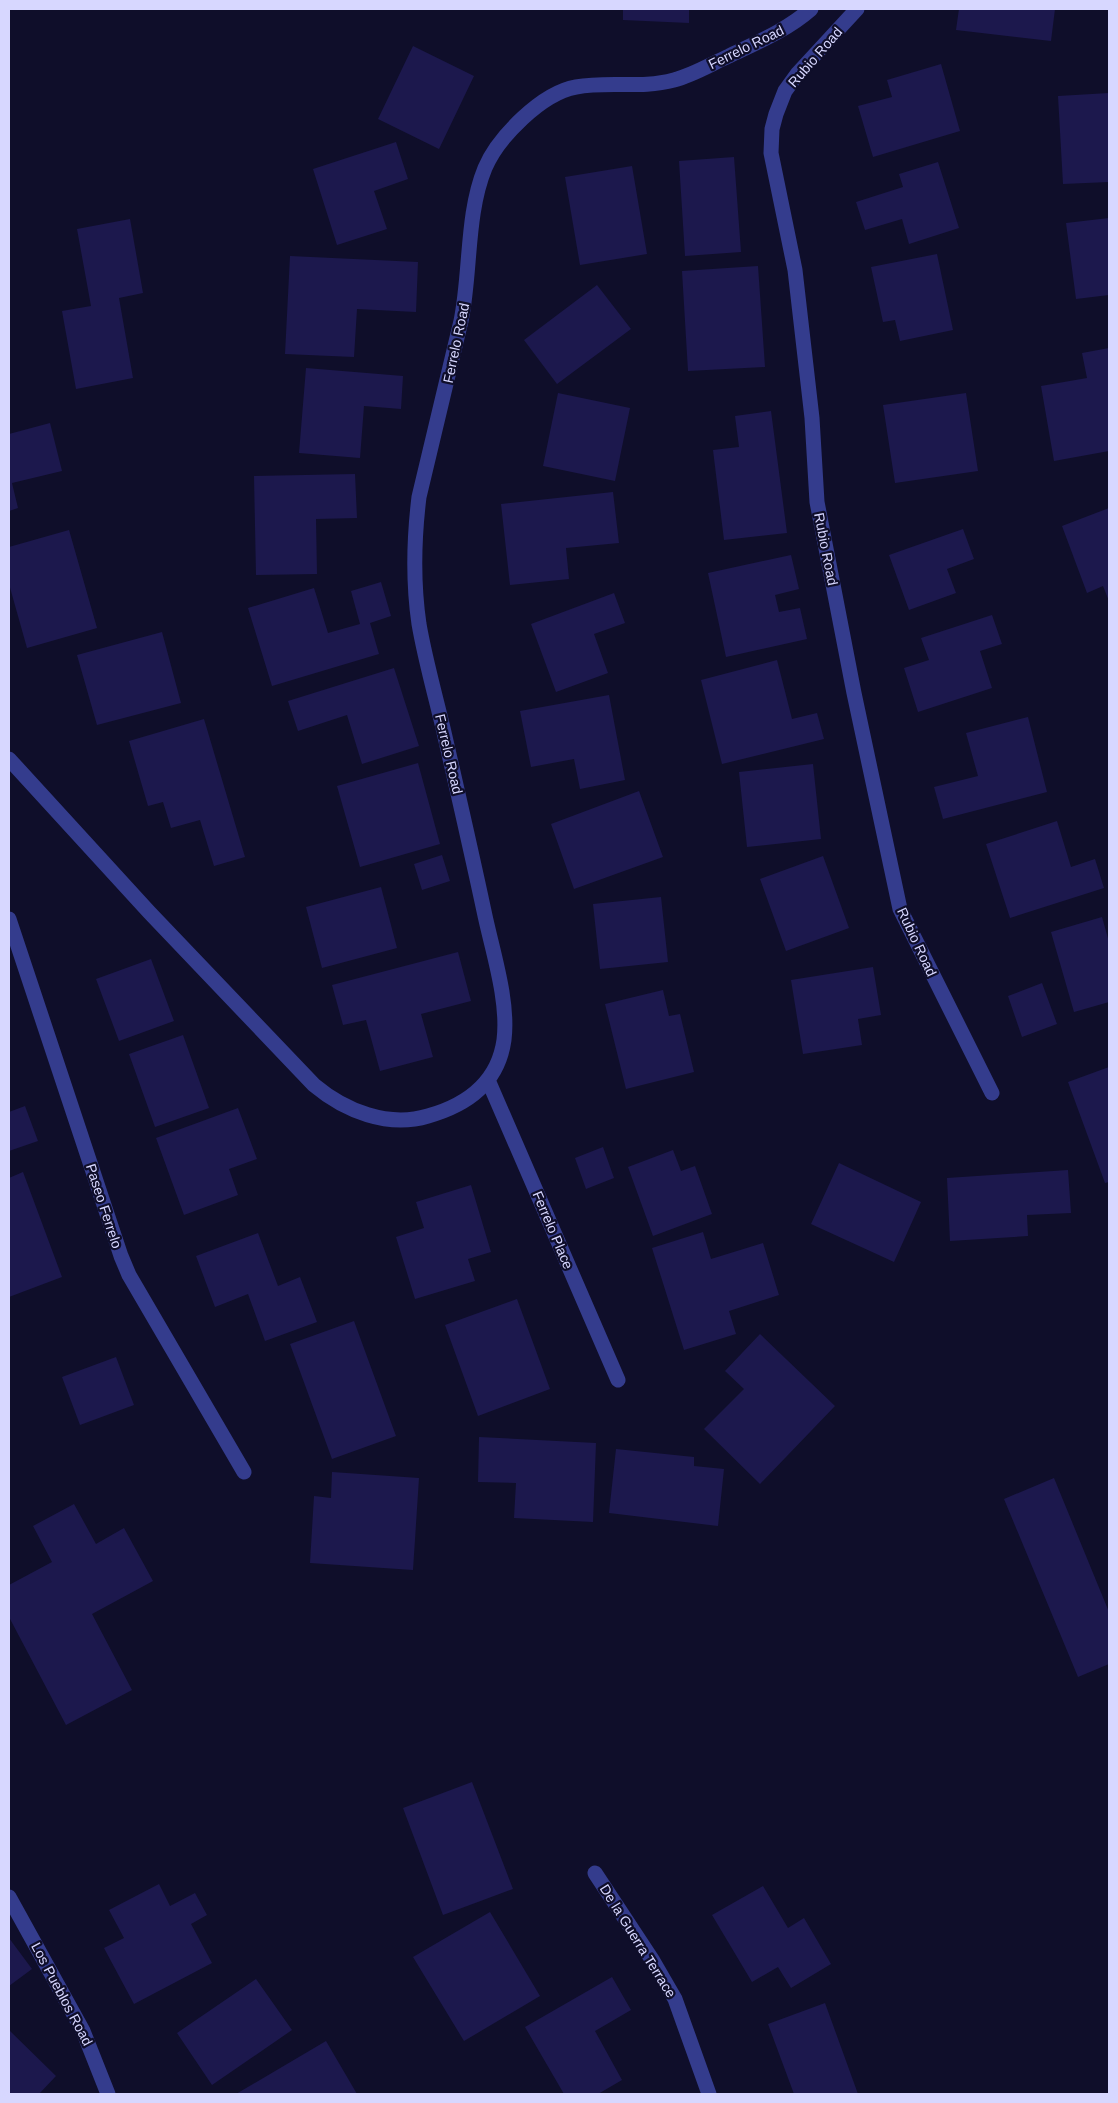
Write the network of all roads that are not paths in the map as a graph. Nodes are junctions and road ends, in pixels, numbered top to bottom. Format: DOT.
graph roads {
  1 [pos="811,9"];
  2 [pos="857,9"];
  3 [pos="9,759"];
  4 [pos="9,919"];
  5 [pos="488,1080"];
  6 [pos="992,1093"];
  7 [pos="618,1380"];
  8 [pos="244,1472"];
  9 [pos="595,1873"];
  10 [pos="9,1897"];
  11 [pos="108,2094"];
  12 [pos="709,2094"];
  1 -- 5 [label="street, Ferrelo Road"];
  2 -- 6 [label="street, Rubio Road"];
  3 -- 5 [label="street, Ferrelo Road"];
  4 -- 8 [label="street, Paseo Ferrelo"];
  5 -- 7 [label="street, Ferrelo Place"];
  9 -- 12 [label="street, De la Guerra Terrace"];
  10 -- 11 [label="street, Los Pueblos Road"];
}
